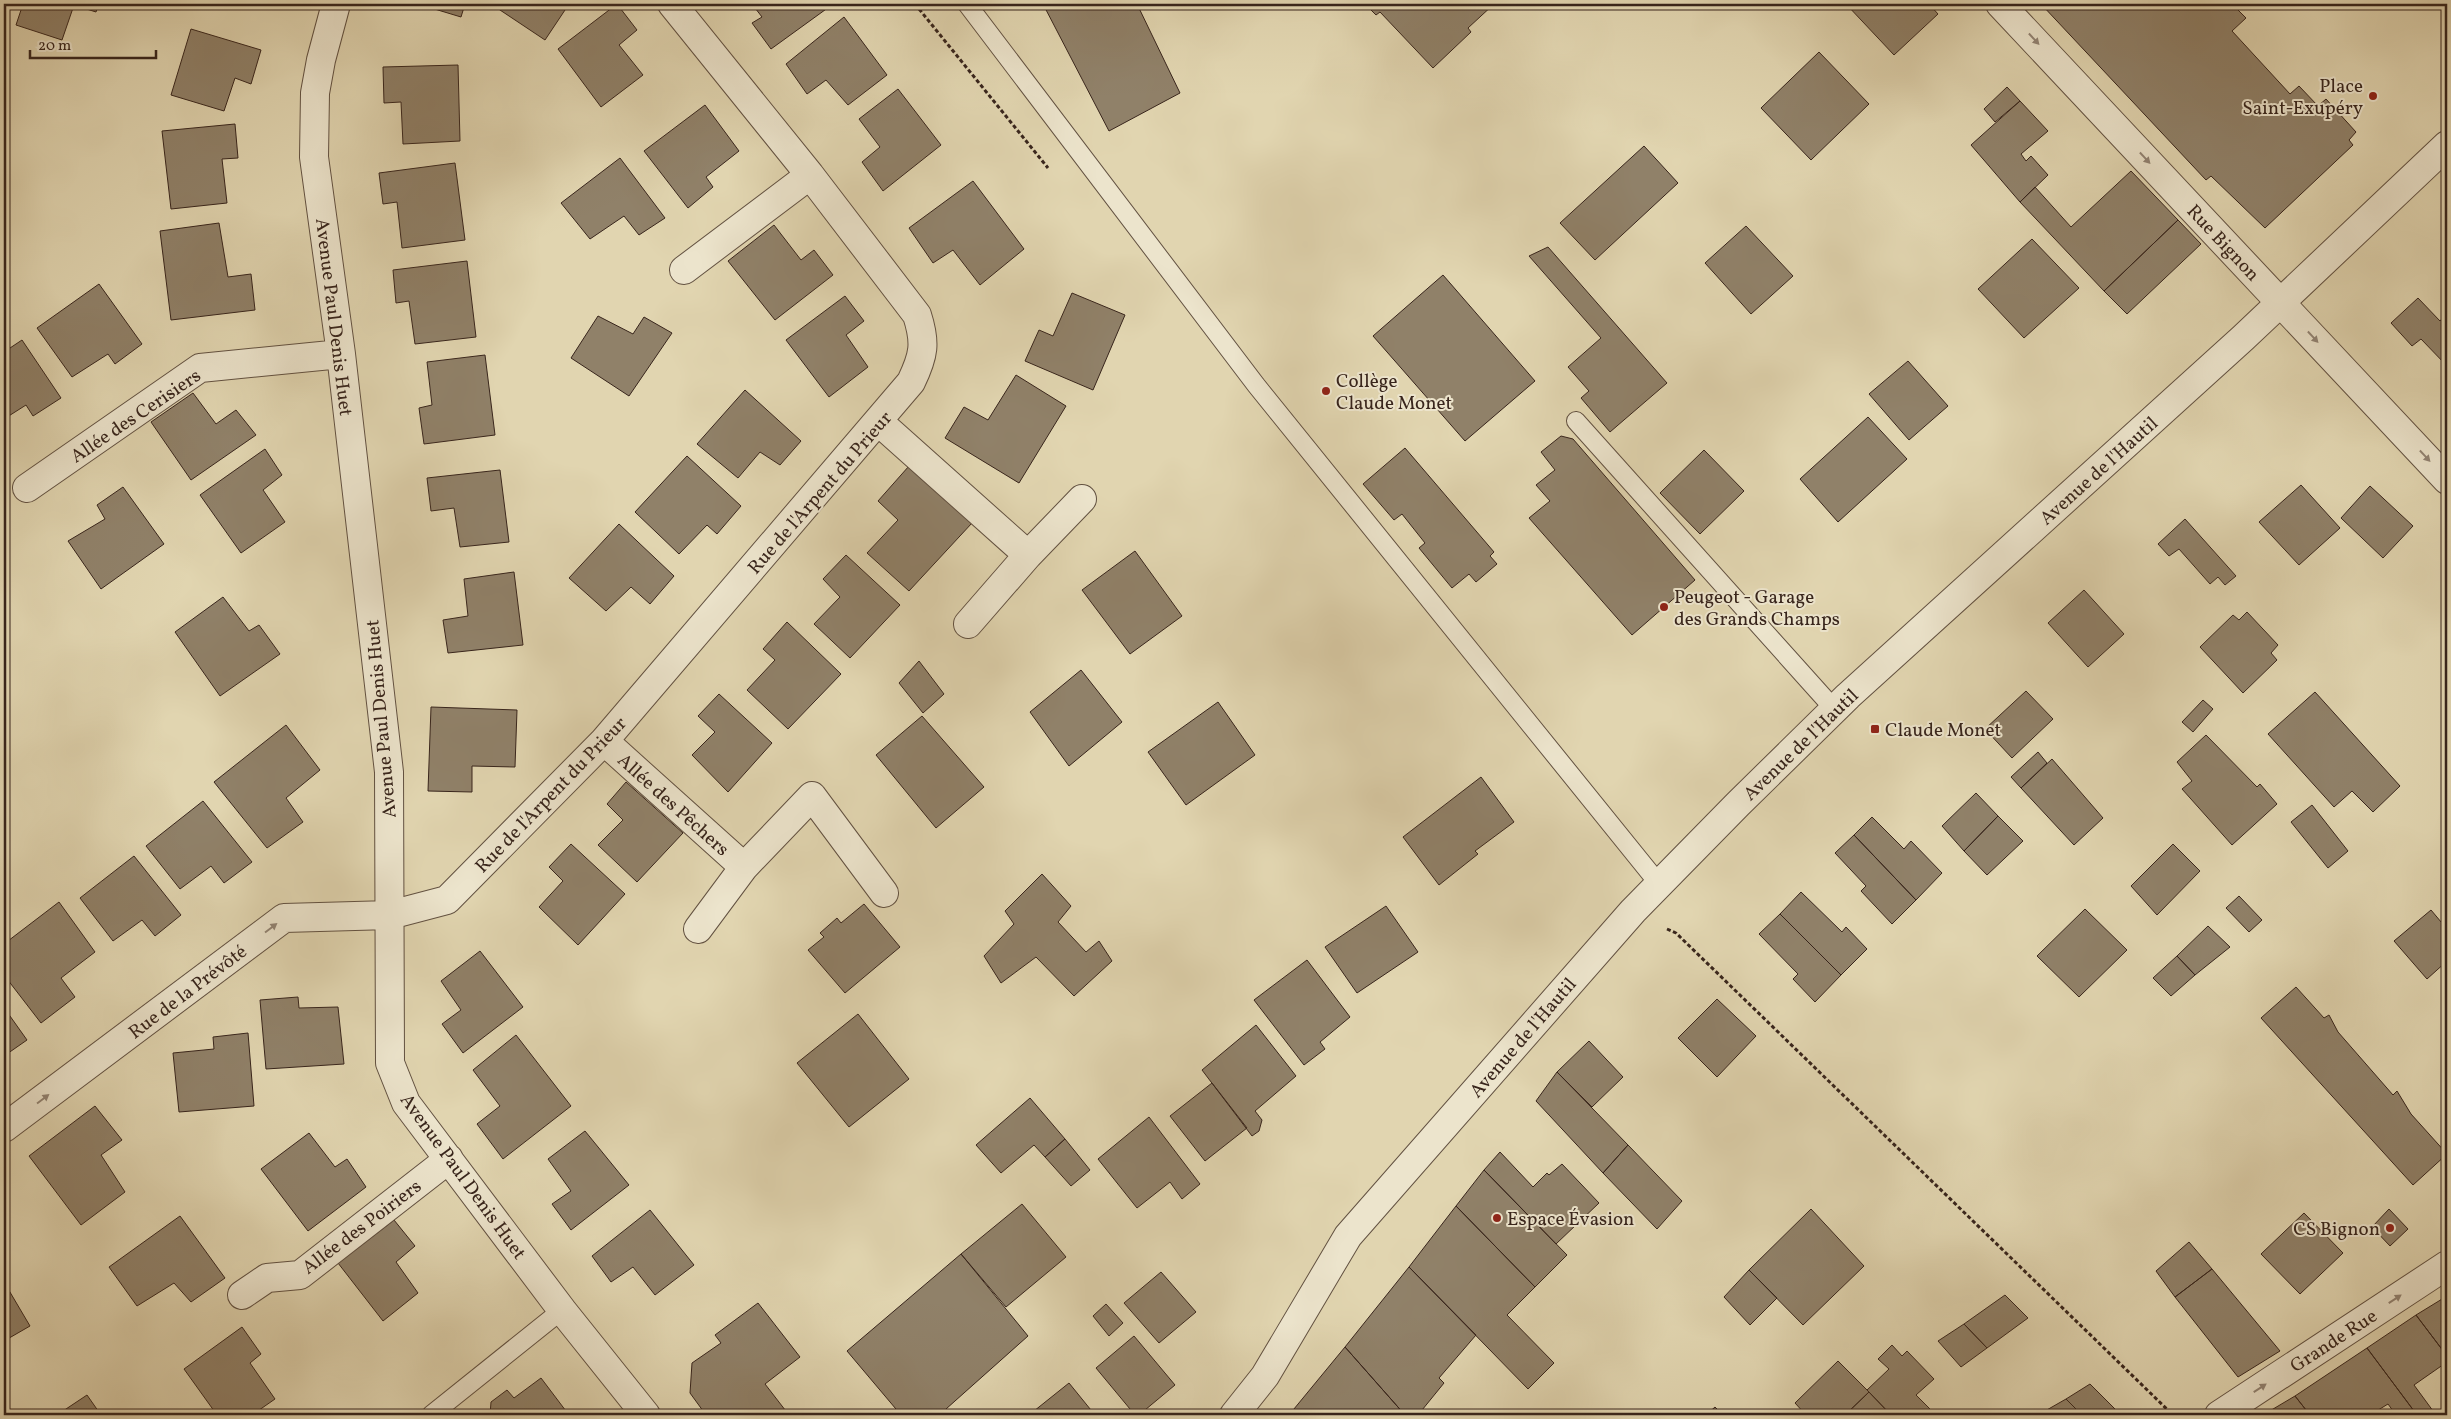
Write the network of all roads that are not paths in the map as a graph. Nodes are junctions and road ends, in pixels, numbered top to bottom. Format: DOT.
graph roads {
  1 [pos="336,4"];
  2 [pos="672,4"];
  3 [pos="967,4"];
  4 [pos="2000,4"];
  5 [pos="2447,145"];
  6 [pos="810,175"];
  7 [pos="684,270"];
  8 [pos="2280,302"];
  9 [pos="341,354"];
  10 [pos="1576,421"];
  11 [pos="879,422"];
  12 [pos="2447,480"];
  13 [pos="27,488"];
  14 [pos="1082,499"];
  15 [pos="1028,555"];
  16 [pos="968,624"];
  17 [pos="1835,710"];
  18 [pos="604,741"];
  19 [pos="744,866"];
  20 [pos="1659,884"];
  21 [pos="884,893"];
  22 [pos="390,915"];
  23 [pos="698,929"];
  24 [pos="4,1128"];
  25 [pos="449,1158"];
  26 [pos="2447,1265"];
  27 [pos="242,1295"];
  28 [pos="562,1310"];
  29 [pos="431,1415"];
  30 [pos="646,1415"];
  31 [pos="1234,1415"];
  32 [pos="2219,1415"];
  1 -- 9 [label="street, Avenue Paul Denis Huet"];
  2 -- 6 [label="street, Rue de l'Arpent du Prieur"];
  3 -- 20 [label="lane"];
  4 -- 8 [label="street, Rue Bignon, one-way"];
  5 -- 8 [label="street, Avenue de l'Hautil"];
  6 -- 7 [label="street"];
  6 -- 11 [label="street, Rue de l'Arpent du Prieur"];
  8 -- 12 [label="street, Rue Bignon, one-way"];
  8 -- 17 [label="street, Avenue de l'Hautil"];
  9 -- 13 [label="street, Allée des Cerisiers"];
  9 -- 22 [label="street, Avenue Paul Denis Huet"];
  10 -- 17 [label="lane"];
  11 -- 15 [label="street"];
  11 -- 18 [label="street, Rue de l'Arpent du Prieur"];
  14 -- 15 [label="street"];
  15 -- 16 [label="street"];
  17 -- 20 [label="street, Avenue de l'Hautil"];
  18 -- 19 [label="street, Allée des Pêchers"];
  18 -- 22 [label="street, Rue de l'Arpent du Prieur"];
  19 -- 21 [label="street, Allée des Pêchers"];
  19 -- 23 [label="street, Allée des Pêchers"];
  20 -- 31 [label="street, Avenue de l'Hautil"];
  24 -- 22 [label="street, Rue de la Prévôté, one-way"];
  22 -- 25 [label="street, Avenue Paul Denis Huet"];
  25 -- 27 [label="street, Allée des Poiriers"];
  25 -- 28 [label="street, Avenue Paul Denis Huet"];
  32 -- 26 [label="street, Grande Rue, one-way"];
  28 -- 29 [label="lane"];
  28 -- 30 [label="street, Avenue Paul Denis Huet"];
}
